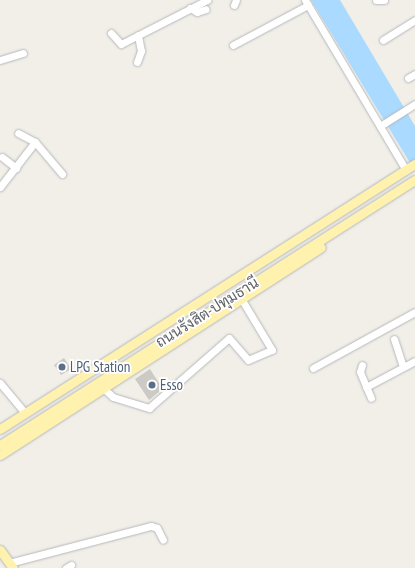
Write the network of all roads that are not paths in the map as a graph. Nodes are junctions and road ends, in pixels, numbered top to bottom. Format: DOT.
graph roads {
  1 [pos="207,0"];
  2 [pos="376,0"];
  3 [pos="384,0"];
  4 [pos="306,2"];
  5 [pos="190,8"];
  6 [pos="206,9"];
  7 [pos="415,20"];
  8 [pos="112,33"];
  9 [pos="138,35"];
  10 [pos="383,40"];
  11 [pos="233,46"];
  12 [pos="24,53"];
  13 [pos="0,60"];
  14 [pos="136,62"];
  15 [pos="415,104"];
  16 [pos="381,125"];
  17 [pos="18,133"];
  18 [pos="35,142"];
  19 [pos="2,157"];
  20 [pos="411,167"];
  21 [pos="16,168"];
  22 [pos="62,174"];
  23 [pos="414,182"];
  24 [pos="0,187"];
  25 [pos="346,225"];
  26 [pos="242,300"];
  27 [pos="415,312"];
  28 [pos="394,339"];
  29 [pos="415,361"];
  30 [pos="362,365"];
  31 [pos="403,367"];
  32 [pos="313,368"];
  33 [pos="0,383"];
  34 [pos="366,387"];
  35 [pos="103,388"];
  36 [pos="371,398"];
  37 [pos="25,413"];
  38 [pos="0,429"];
  39 [pos="0,445"];
  40 [pos="0,455"];
  41 [pos="163,540"];
  42 [pos="0,550"];
  43 [pos="11,565"];
  1 -- 5 [label="street"];
  2 -- 3 [label="street"];
  4 -- 11 [label="street"];
  4 -- 16 [label="street"];
  5 -- 6 [label="street"];
  5 -- 9 [label="street"];
  7 -- 10 [label="street"];
  8 -- 9 [label="street"];
  9 -- 14 [label="street"];
  12 -- 13 [label="street"];
  15 -- 16 [label="street"];
  16 -- 20 [label="street"];
  17 -- 18 [label="street"];
  18 -- 21 [label="street"];
  18 -- 22 [label="street"];
  19 -- 21 [label="street"];
  20 -- 37 [label="main road, ถนนรังสิต-ปทุมธานี"];
  21 -- 24 [label="street"];
  23 -- 25 [label="main road, ถนนรังสิต-ปทุมธานี"];
  25 -- 26 [label="main road"];
  25 -- 39 [label="main road, ถนนรังสิต-ปทุมธานี"];
  26 -- 35 [label="main road"];
  26 -- 35 [label="street"];
  27 -- 32 [label="street"];
  28 -- 31 [label="street"];
  29 -- 31 [label="street"];
  30 -- 34 [label="street"];
  31 -- 34 [label="street"];
  33 -- 37 [label="street"];
  34 -- 36 [label="street"];
  35 -- 40 [label="main road"];
  37 -- 38 [label="main road, ถนนรังสิต-ปทุมธานี"];
  41 -- 43 [label="street"];
  42 -- 43 [label="main road"];
}
